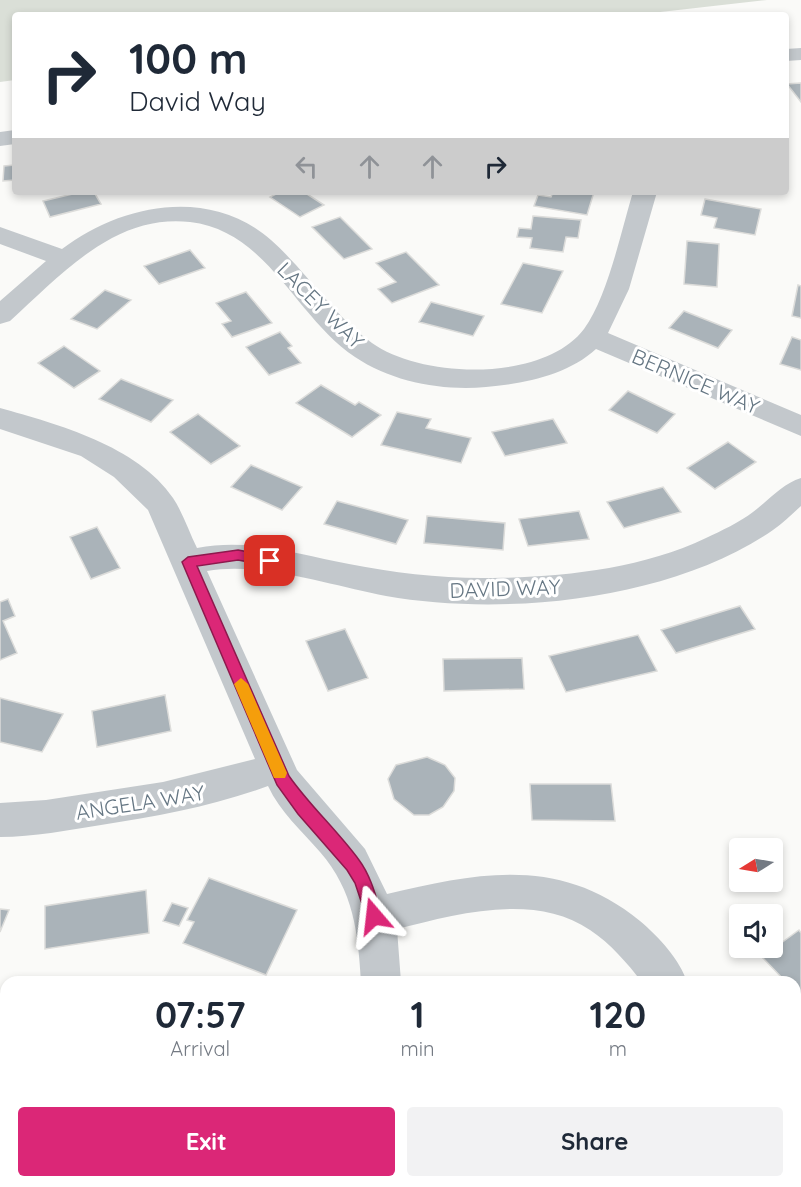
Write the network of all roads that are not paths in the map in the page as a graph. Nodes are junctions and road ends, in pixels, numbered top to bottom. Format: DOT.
graph roads {
  1 [pos="644,195"];
  2 [pos="0,235"];
  3 [pos="66,259"];
  4 [pos="0,315"];
  5 [pos="592,337"];
  6 [pos="0,418"];
  7 [pos="801,426"];
  8 [pos="801,489"];
  9 [pos="188,562"];
  10 [pos="277,767"];
  11 [pos="0,819"];
  12 [pos="374,916"];
  13 [pos="381,976"];
  14 [pos="662,976"];
  1 -- 5 [label="street, LACEY WAY"];
  2 -- 3 [label="street"];
  3 -- 4 [label="street, LACEY WAY"];
  3 -- 5 [label="street, LACEY WAY"];
  5 -- 7 [label="street, BERNICE WAY"];
  6 -- 9 [label="street"];
  8 -- 9 [label="street, DAVID WAY"];
  9 -- 10 [label="street"];
  10 -- 11 [label="street, ANGELA WAY"];
  10 -- 12 [label="street"];
  12 -- 13 [label="street"];
  12 -- 14 [label="street"];
}
